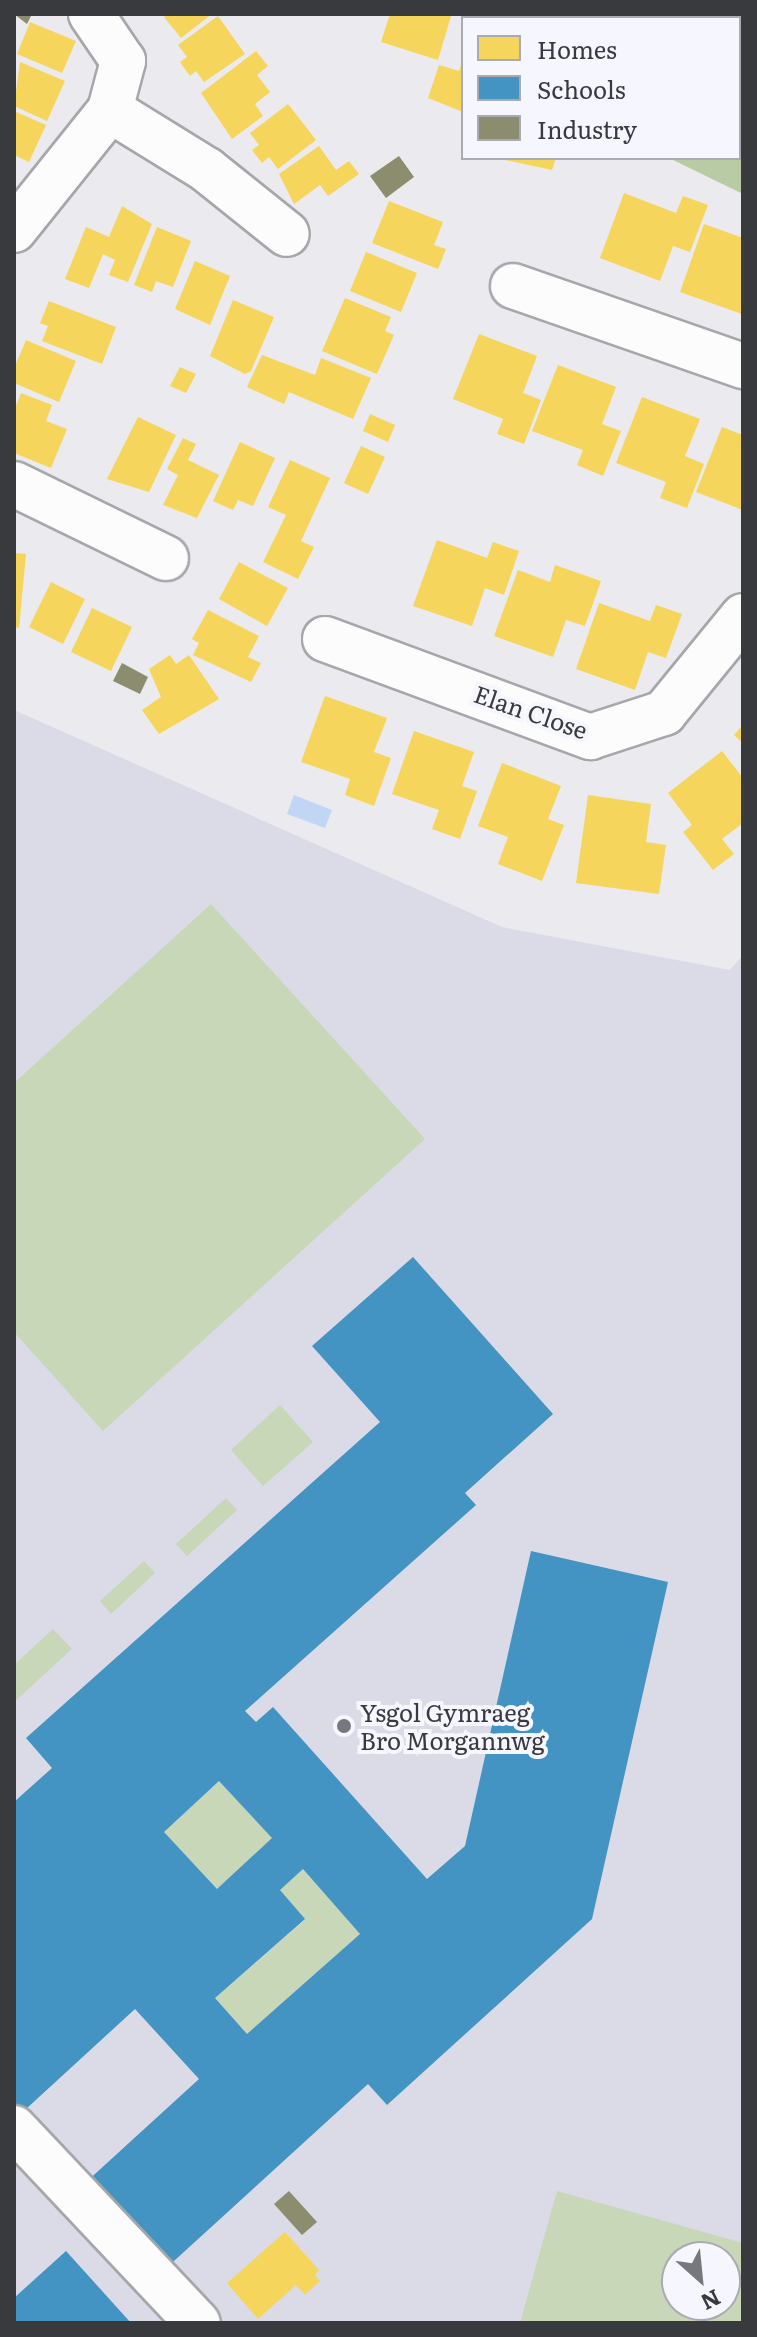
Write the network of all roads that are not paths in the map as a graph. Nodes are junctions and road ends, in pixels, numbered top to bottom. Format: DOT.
graph roads {
  1 [pos="91,14"];
  2 [pos="110,110"];
  3 [pos="14,230"];
  4 [pos="287,234"];
  5 [pos="513,286"];
  6 [pos="743,366"];
  7 [pos="14,484"];
  8 [pos="166,558"];
  9 [pos="743,616"];
  10 [pos="325,639"];
  11 [pos="14,2128"];
  12 [pos="198,2323"];
  1 -- 2 [label="street"];
  2 -- 3 [label="street"];
  2 -- 4 [label="street"];
  5 -- 6 [label="street"];
  7 -- 8 [label="street"];
  9 -- 10 [label="street, Elan Close"];
  11 -- 12 [label="street"];
}
